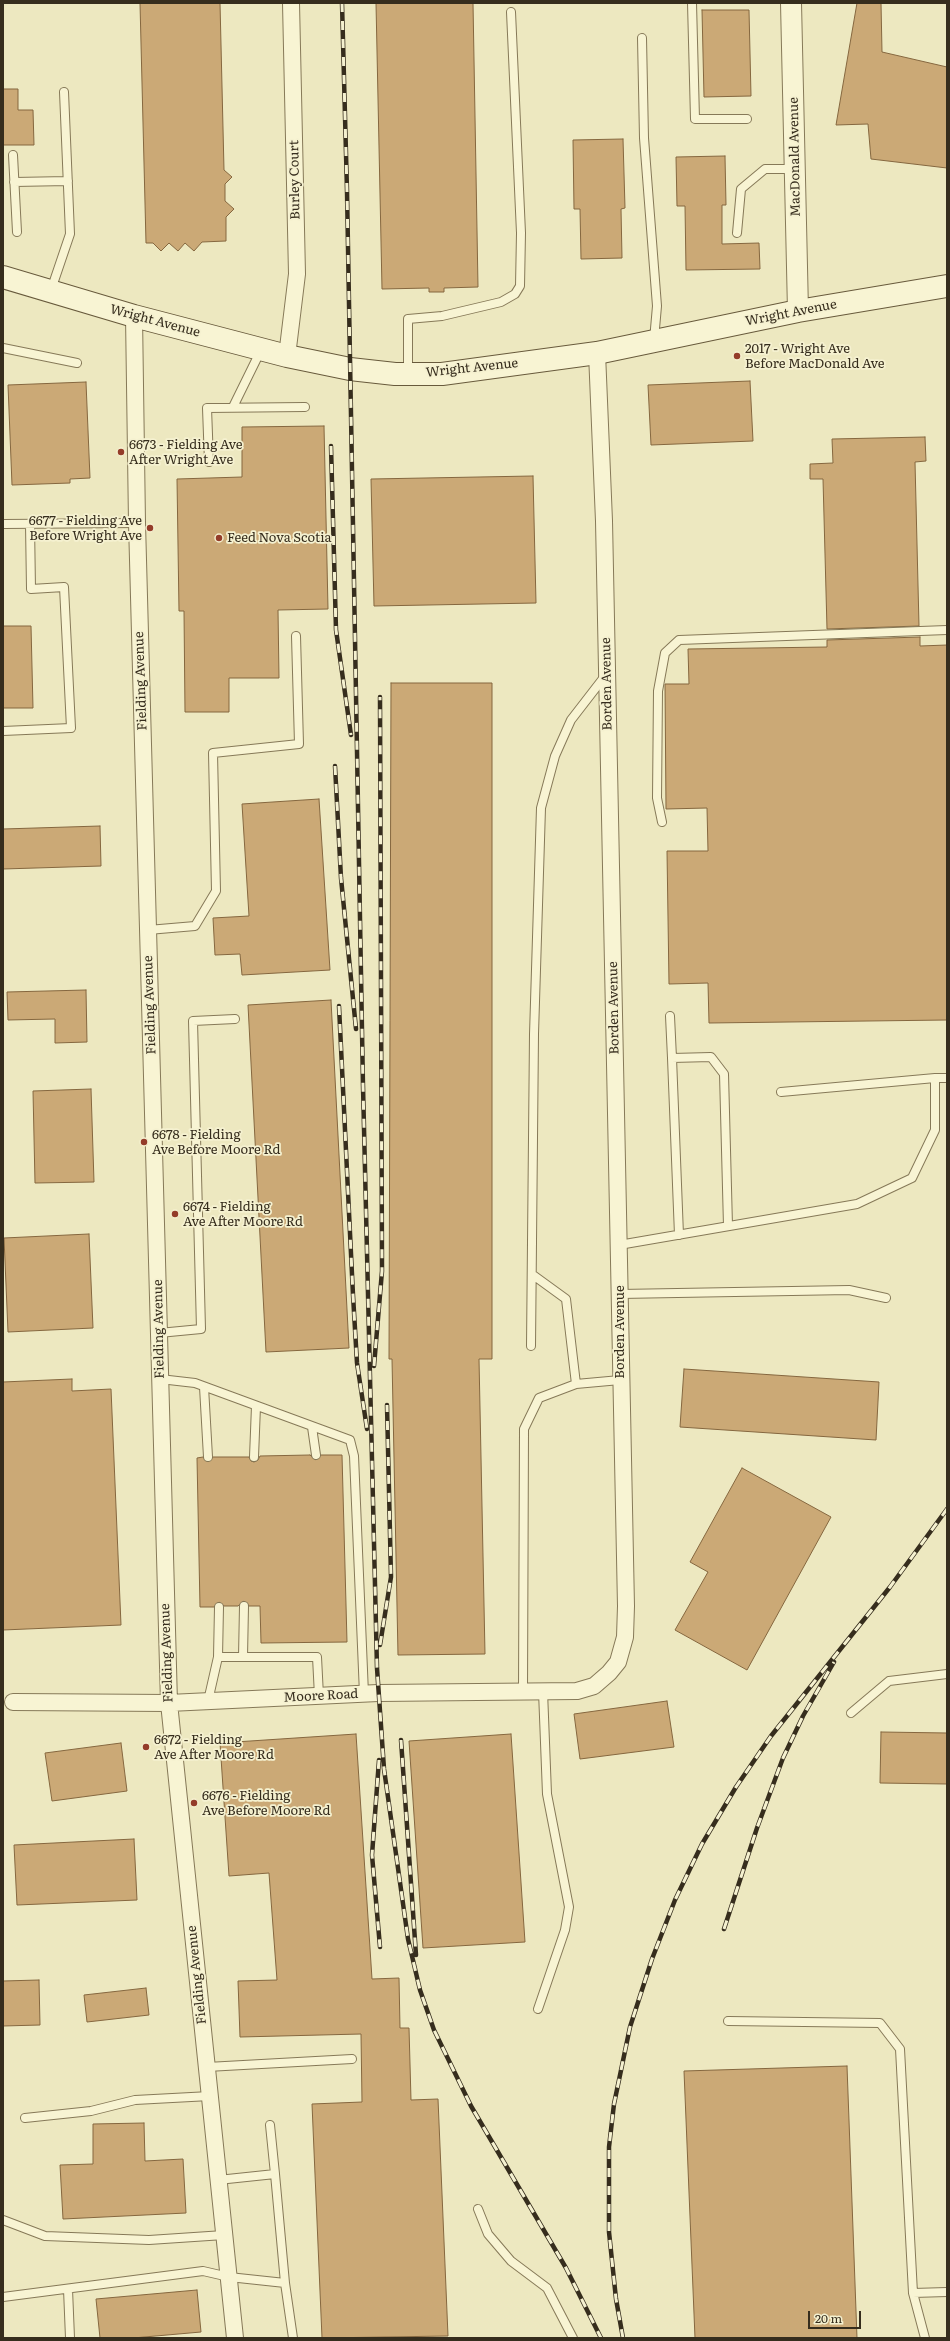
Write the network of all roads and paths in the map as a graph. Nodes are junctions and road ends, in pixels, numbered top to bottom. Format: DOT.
graph roads {
  1 [pos="291,3"];
  2 [pos="692,3"];
  3 [pos="791,3"];
  4 [pos="511,12"];
  5 [pos="642,38"];
  6 [pos="64,92"];
  7 [pos="746,119"];
  8 [pos="13,155"];
  9 [pos="795,169"];
  10 [pos="68,181"];
  11 [pos="14,182"];
  12 [pos="17,232"];
  13 [pos="737,233"];
  14 [pos="3,277"];
  15 [pos="947,286"];
  16 [pos="51,291"];
  17 [pos="798,311"];
  18 [pos="134,316"];
  19 [pos="654,341"];
  20 [pos="3,348"];
  21 [pos="262,349"];
  22 [pos="597,353"];
  23 [pos="287,356"];
  24 [pos="77,363"];
  25 [pos="408,374"];
  26 [pos="233,407"];
  27 [pos="305,407"];
  28 [pos="209,462"];
  29 [pos="137,523"];
  30 [pos="3,524"];
  31 [pos="30,524"];
  32 [pos="947,630"];
  33 [pos="296,636"];
  34 [pos="607,674"];
  35 [pos="3,731"];
  36 [pos="662,822"];
  37 [pos="148,930"];
  38 [pos="670,1016"];
  39 [pos="235,1019"];
  40 [pos="672,1058"];
  41 [pos="935,1078"];
  42 [pos="947,1078"];
  43 [pos="781,1092"];
  44 [pos="728,1226"];
  45 [pos="679,1235"];
  46 [pos="619,1245"];
  47 [pos="533,1276"];
  48 [pos="620,1294"];
  49 [pos="886,1298"];
  50 [pos="159,1333"];
  51 [pos="531,1346"];
  52 [pos="160,1379"];
  53 [pos="620,1380"];
  54 [pos="576,1384"];
  55 [pos="204,1387"];
  56 [pos="256,1406"];
  57 [pos="312,1427"];
  58 [pos="316,1455"];
  59 [pos="254,1456"];
  60 [pos="208,1457"];
  61 [pos="244,1606"];
  62 [pos="219,1607"];
  63 [pos="218,1657"];
  64 [pos="244,1657"];
  65 [pos="618,1662"];
  66 [pos="947,1674"];
  67 [pos="523,1691"];
  68 [pos="543,1691"];
  69 [pos="364,1694"];
  70 [pos="319,1696"];
  71 [pos="208,1701"];
  72 [pos="13,1702"];
  73 [pos="169,1703"];
  74 [pos="851,1713"];
  75 [pos="538,2009"];
  76 [pos="728,2021"];
  77 [pos="352,2059"];
  78 [pos="206,2067"];
  79 [pos="210,2096"];
  80 [pos="25,2118"];
  81 [pos="270,2125"];
  82 [pos="275,2174"];
  83 [pos="218,2180"];
  84 [pos="478,2209"];
  85 [pos="3,2220"];
  86 [pos="224,2235"];
  87 [pos="229,2277"];
  88 [pos="285,2283"];
  89 [pos="68,2290"];
  90 [pos="947,2292"];
  91 [pos="912,2293"];
  92 [pos="3,2297"];
  93 [pos="70,2338"];
  94 [pos="235,2338"];
  95 [pos="293,2338"];
  96 [pos="573,2338"];
  97 [pos="925,2338"];
  1 -- 23 [label="street, Burley Court"];
  2 -- 7 [label="lane"];
  3 -- 9 [label="street, MacDonald Avenue"];
  4 -- 25 [label="lane"];
  5 -- 19 [label="lane"];
  6 -- 10 [label="lane"];
  8 -- 11 [label="lane"];
  9 -- 13 [label="lane"];
  9 -- 17 [label="street, MacDonald Avenue"];
  10 -- 11 [label="lane"];
  10 -- 16 [label="lane"];
  11 -- 12 [label="lane"];
  14 -- 16 [label="main road, Wright Avenue"];
  15 -- 17 [label="main road, Wright Avenue"];
  16 -- 18 [label="main road, Wright Avenue"];
  17 -- 19 [label="main road, Wright Avenue"];
  18 -- 21 [label="main road, Wright Avenue"];
  18 -- 29 [label="street, Fielding Avenue"];
  19 -- 22 [label="main road, Wright Avenue"];
  20 -- 24 [label="lane"];
  21 -- 23 [label="main road, Wright Avenue"];
  21 -- 26 [label="lane"];
  22 -- 25 [label="main road, Wright Avenue"];
  22 -- 34 [label="street, Borden Avenue"];
  23 -- 25 [label="main road, Wright Avenue"];
  26 -- 27 [label="lane"];
  26 -- 28 [label="lane"];
  29 -- 31 [label="lane"];
  29 -- 37 [label="street, Fielding Avenue"];
  30 -- 31 [label="lane"];
  31 -- 35 [label="lane"];
  32 -- 36 [label="lane"];
  33 -- 37 [label="lane"];
  34 -- 46 [label="street, Borden Avenue"];
  34 -- 47 [label="lane"];
  37 -- 50 [label="street, Fielding Avenue"];
  38 -- 40 [label="lane"];
  39 -- 50 [label="lane"];
  40 -- 44 [label="lane"];
  40 -- 45 [label="lane"];
  41 -- 42 [label="lane"];
  41 -- 43 [label="lane"];
  41 -- 44 [label="lane"];
  44 -- 45 [label="lane"];
  45 -- 46 [label="lane"];
  46 -- 48 [label="street, Borden Avenue"];
  47 -- 51 [label="lane"];
  47 -- 54 [label="lane"];
  48 -- 49 [label="lane"];
  48 -- 53 [label="street, Borden Avenue"];
  50 -- 52 [label="street, Fielding Avenue"];
  52 -- 55 [label="lane"];
  52 -- 73 [label="street, Fielding Avenue"];
  53 -- 54 [label="lane"];
  53 -- 65 [label="street, Borden Avenue"];
  54 -- 67 [label="lane"];
  55 -- 56 [label="lane"];
  55 -- 60 [label="lane"];
  56 -- 57 [label="lane"];
  56 -- 59 [label="lane"];
  57 -- 58 [label="lane"];
  57 -- 69 [label="lane"];
  61 -- 64 [label="lane"];
  62 -- 63 [label="lane"];
  63 -- 64 [label="lane"];
  63 -- 71 [label="lane"];
  64 -- 70 [label="lane"];
  65 -- 68 [label="street, Moore Road"];
  66 -- 74 [label="lane"];
  67 -- 68 [label="street, Moore Road"];
  67 -- 69 [label="street, Moore Road"];
  68 -- 75 [label="lane"];
  69 -- 70 [label="street, Moore Road"];
  70 -- 71 [label="street, Moore Road"];
  71 -- 73 [label="street, Moore Road"];
  72 -- 73 [label="street, Moore Road"];
  73 -- 78 [label="street, Fielding Avenue"];
  76 -- 91 [label="lane"];
  77 -- 78 [label="lane"];
  78 -- 79 [label="street, Fielding Avenue"];
  79 -- 80 [label="lane"];
  79 -- 83 [label="street, Fielding Avenue"];
  81 -- 82 [label="lane"];
  82 -- 83 [label="lane"];
  82 -- 88 [label="lane"];
  83 -- 86 [label="street, Fielding Avenue"];
  84 -- 96 [label="lane"];
  85 -- 86 [label="lane"];
  86 -- 87 [label="street, Fielding Avenue"];
  87 -- 88 [label="lane"];
  87 -- 89 [label="lane"];
  87 -- 94 [label="street, Fielding Avenue"];
  88 -- 95 [label="lane"];
  89 -- 92 [label="lane"];
  89 -- 93 [label="lane"];
  90 -- 91 [label="lane"];
  91 -- 97 [label="lane"];
}
